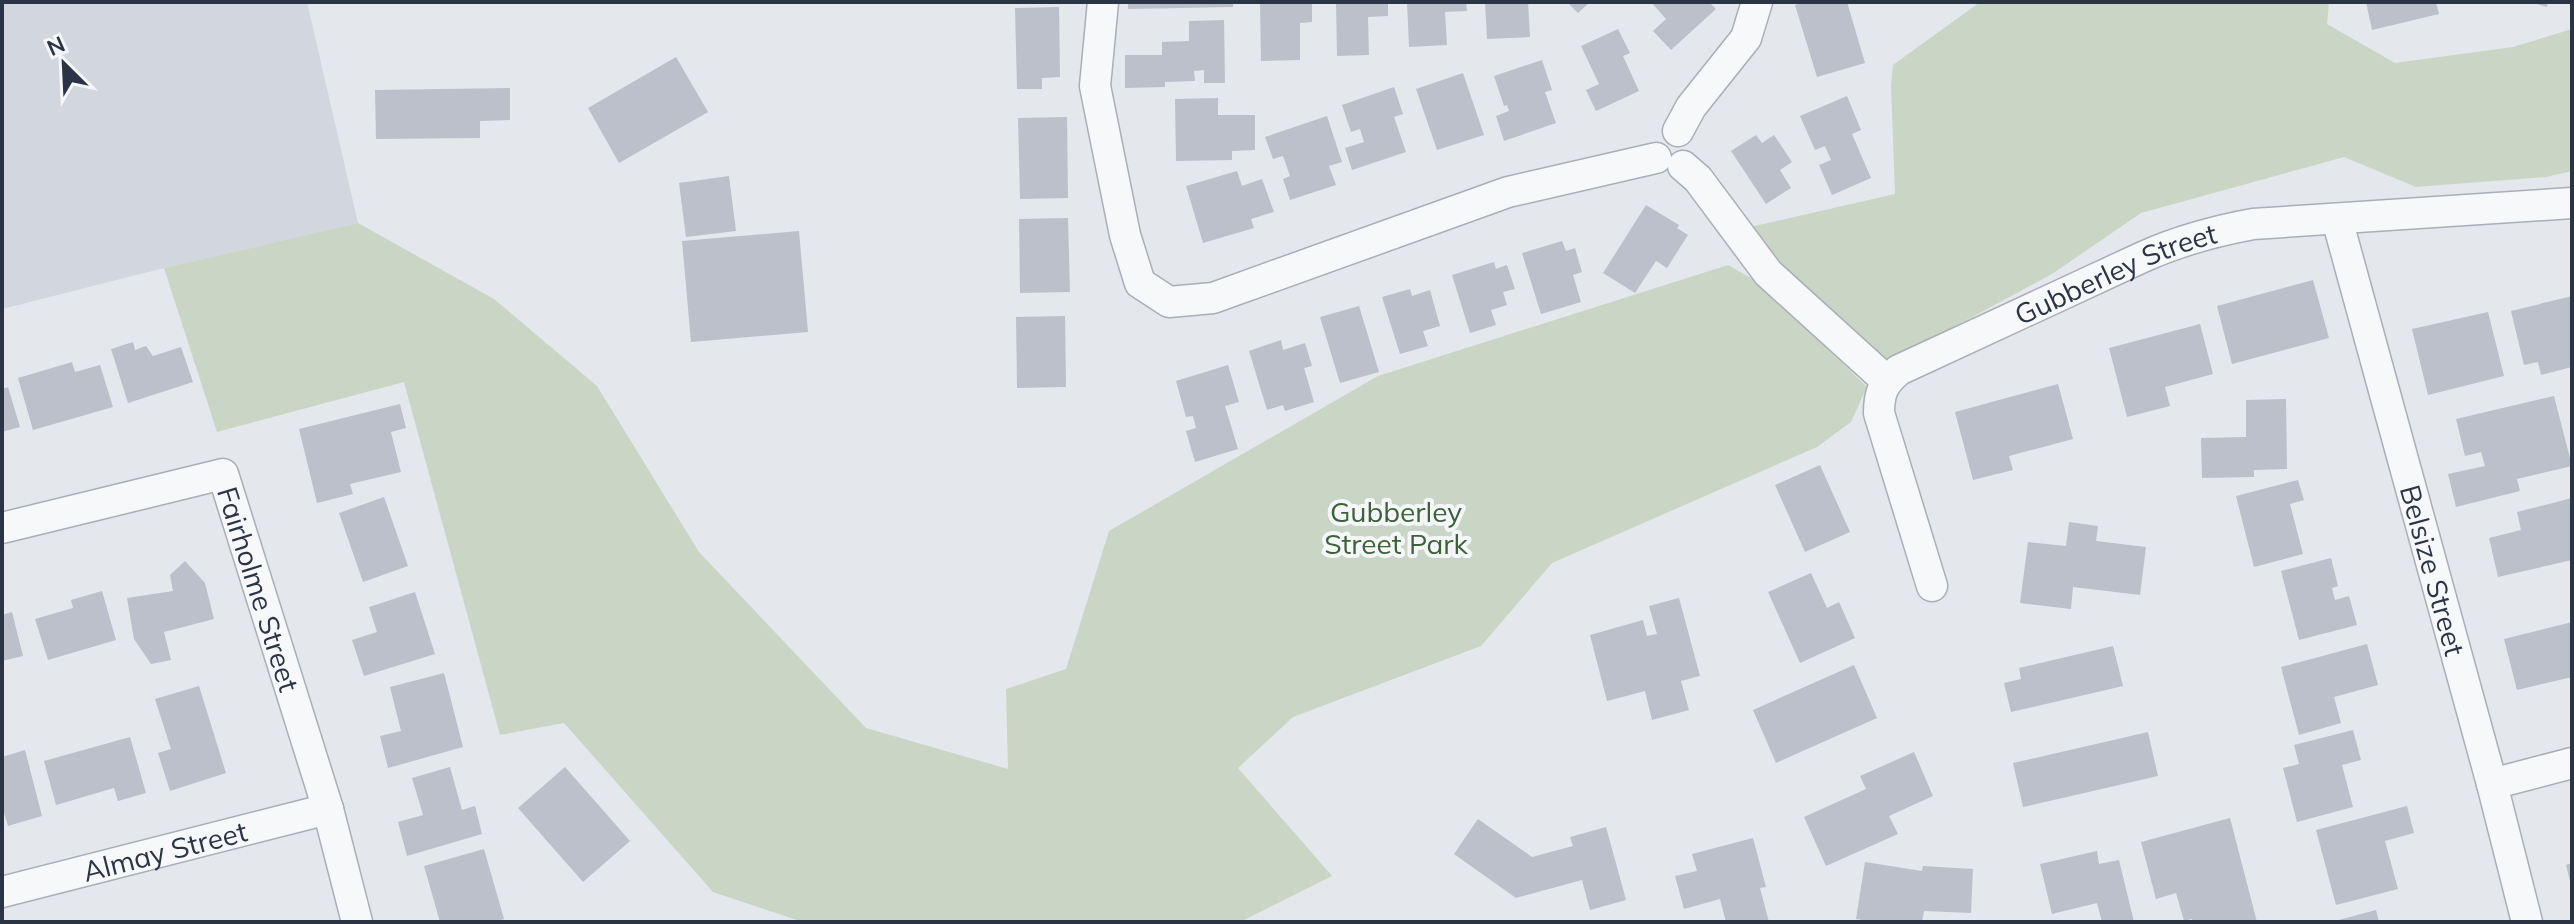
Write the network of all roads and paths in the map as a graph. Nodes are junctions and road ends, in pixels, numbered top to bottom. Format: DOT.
graph roads {
  1 [pos="1103,2"];
  2 [pos="1757,2"];
  3 [pos="1670,162"];
  4 [pos="2572,203"];
  5 [pos="2337,219"];
  6 [pos="1887,381"];
  7 [pos="2,528"];
  8 [pos="1932,586"];
  9 [pos="2572,763"];
  10 [pos="2492,784"];
  11 [pos="328,809"];
  12 [pos="2,892"];
  13 [pos="357,922"];
  14 [pos="2527,922"];
  1 -- 3 [label="street"];
  2 -- 3 [label="street"];
  3 -- 6 [label="street"];
  4 -- 5 [label="street, Gubberley Street"];
  5 -- 6 [label="street, Gubberley Street"];
  5 -- 10 [label="street, Belsize Street"];
  6 -- 8 [label="street"];
  7 -- 11 [label="street, Fairholme Street"];
  9 -- 10 [label="street"];
  10 -- 14 [label="street, Belsize Street"];
  11 -- 12 [label="street, Almay Street"];
  11 -- 13 [label="street, Fairholme Street"];
}
